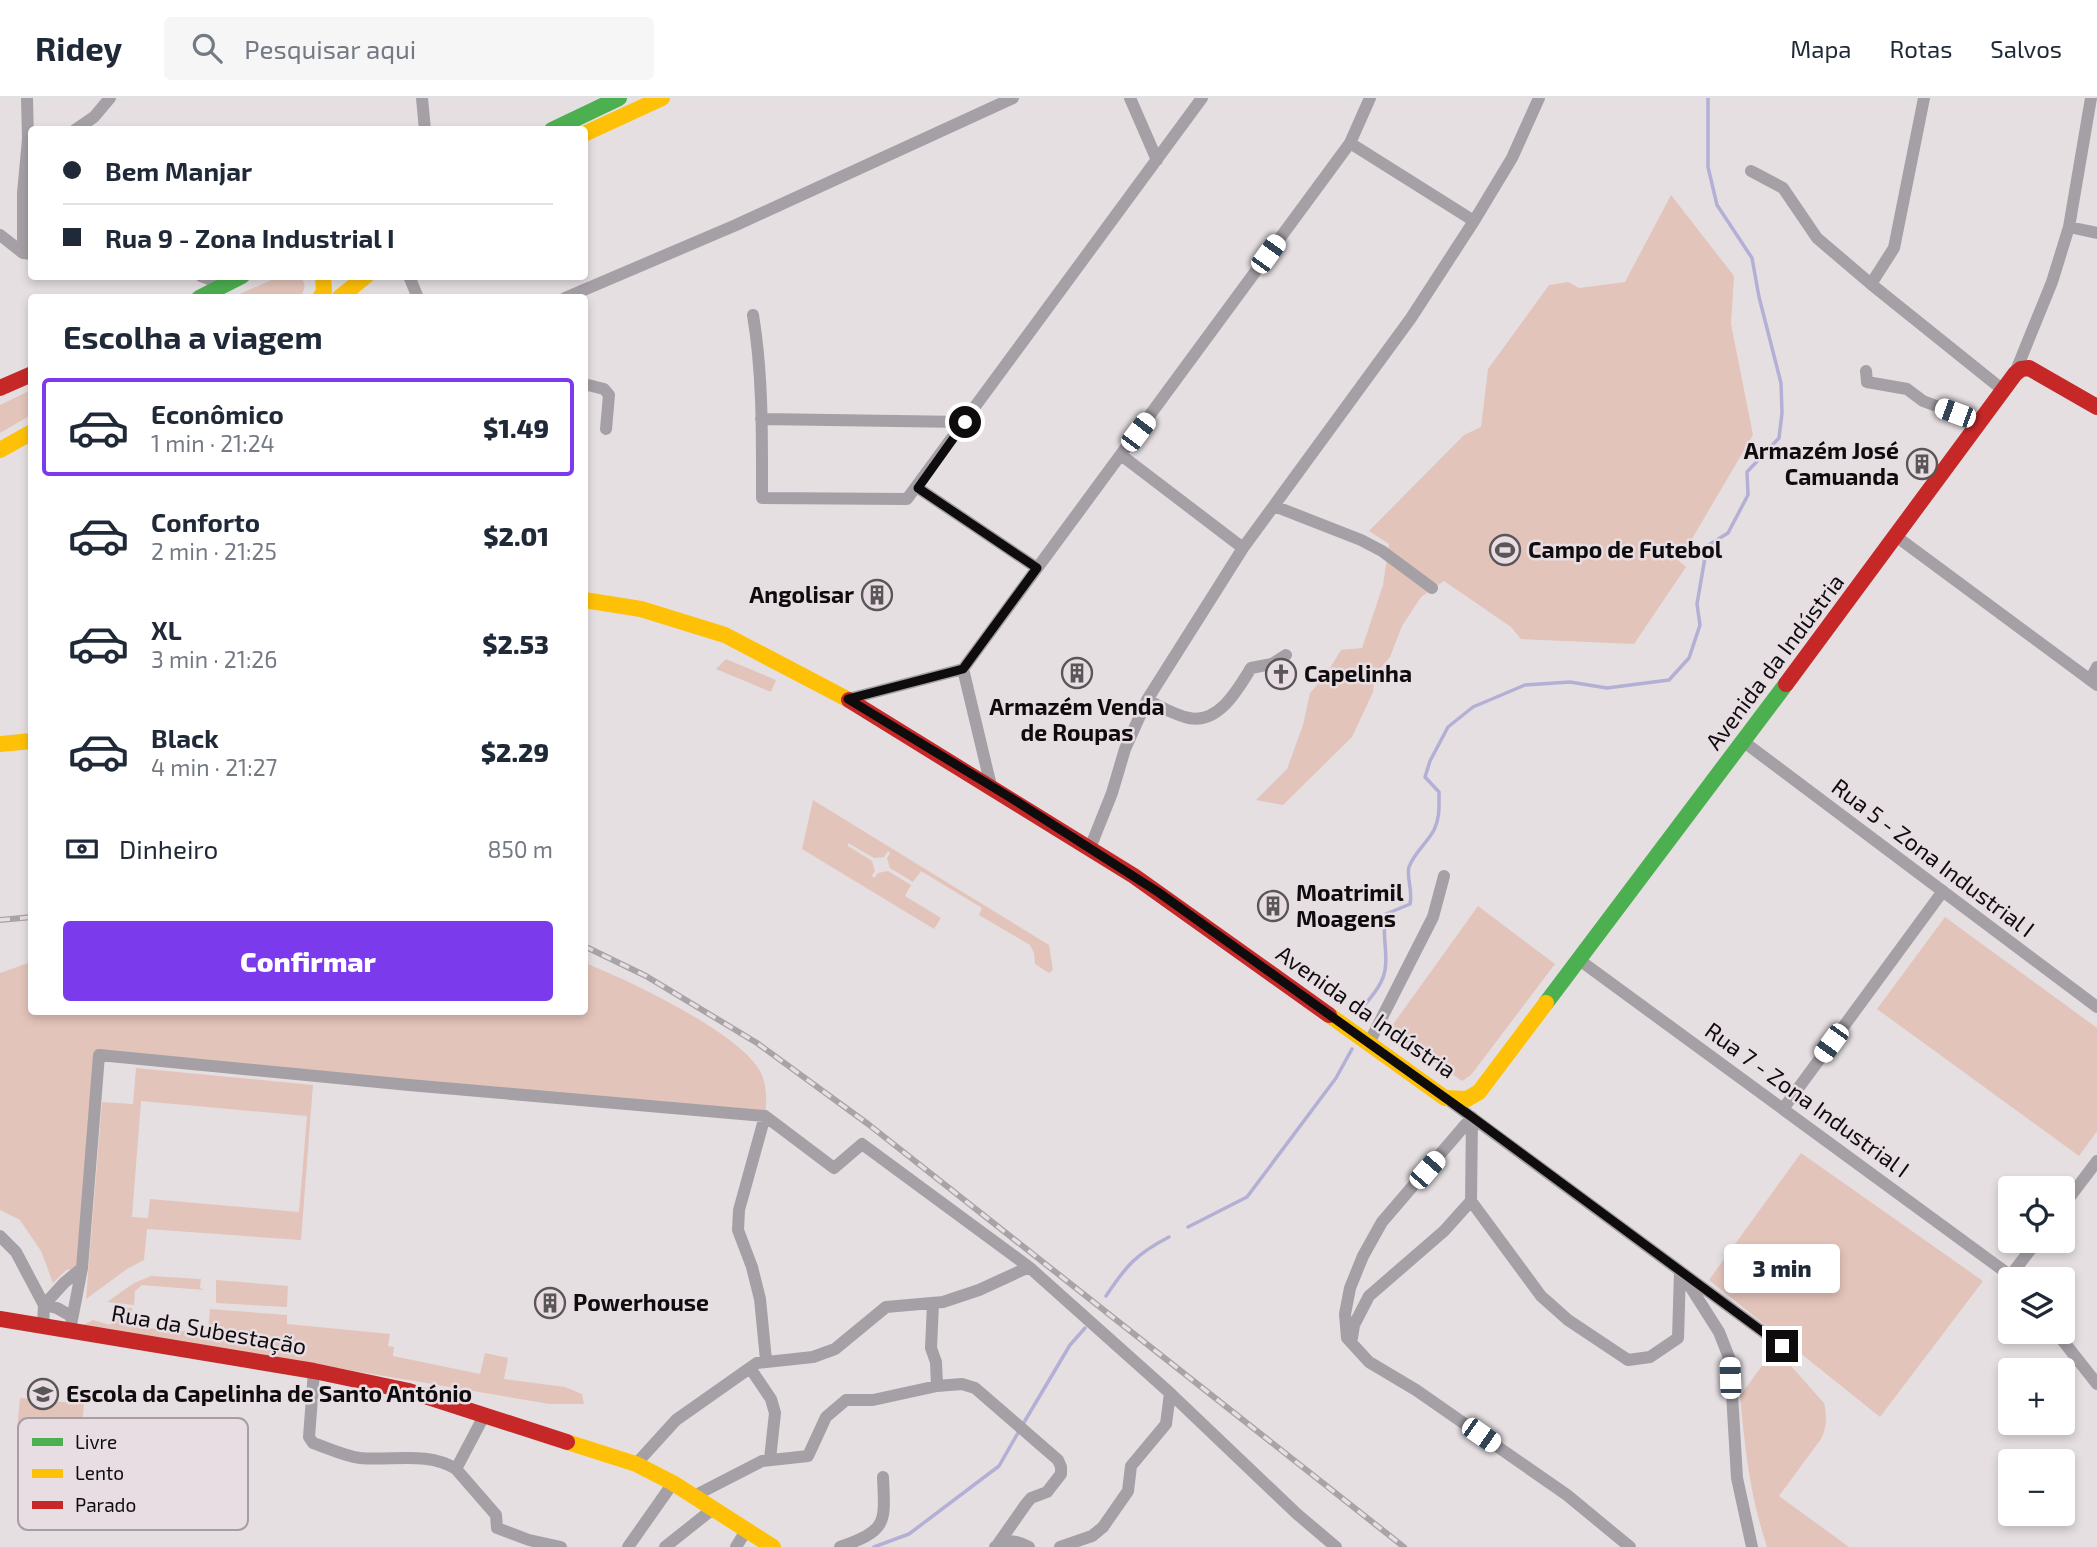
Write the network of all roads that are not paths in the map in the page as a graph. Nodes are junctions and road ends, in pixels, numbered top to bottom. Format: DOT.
graph roads {
  1 [pos="27,98"];
  2 [pos="110,98"];
  3 [pos="422,98"];
  4 [pos="619,98"];
  5 [pos="663,98"];
  6 [pos="1013,98"];
  7 [pos="1130,98"];
  8 [pos="1202,98"];
  9 [pos="1370,98"];
  10 [pos="1539,98"];
  11 [pos="1924,98"];
  12 [pos="2091,98"];
  13 [pos="81,126"];
  14 [pos="425,126"];
  15 [pos="560,126"];
  16 [pos="28,129"];
  17 [pos="588,132"];
  18 [pos="1350,143"];
  19 [pos="1157,160"];
  20 [pos="28,166"];
  21 [pos="1751,171"];
  22 [pos="1474,221"];
  23 [pos="2069,228"];
  24 [pos="2097,233"];
  25 [pos="3,239"];
  26 [pos="27,254"];
  27 [pos="212,280"];
  28 [pos="235,280"];
  29 [pos="361,280"];
  30 [pos="1871,284"];
  31 [pos="226,285"];
  32 [pos="207,294"];
  33 [pos="344,294"];
  34 [pos="574,294"];
  35 [pos="753,315"];
  36 [pos="1866,371"];
  37 [pos="2015,374"];
  38 [pos="28,376"];
  39 [pos="588,385"];
  40 [pos="0,388"];
  41 [pos="2003,390"];
  42 [pos="2097,407"];
  43 [pos="761,419"];
  44 [pos="965,422"];
  45 [pos="1979,422"];
  46 [pos="606,429"];
  47 [pos="28,434"];
  48 [pos="0,450"];
  49 [pos="1121,455"];
  50 [pos="918,488"];
  51 [pos="1274,506"];
  52 [pos="1897,537"];
  53 [pos="1243,548"];
  54 [pos="1037,568"];
  55 [pos="1432,588"];
  56 [pos="588,601"];
  57 [pos="1286,655"];
  58 [pos="2097,667"];
  59 [pos="963,669"];
  60 [pos="2094,682"];
  61 [pos="848,699"];
  62 [pos="1147,700"];
  63 [pos="28,741"];
  64 [pos="1744,742"];
  65 [pos="0,744"];
  66 [pos="991,786"];
  67 [pos="1090,848"];
  68 [pos="1444,876"];
  69 [pos="1943,891"];
  70 [pos="1578,959"];
  71 [pos="2097,1007"];
  72 [pos="1369,1043"];
  73 [pos="1445,1098"];
  74 [pos="1783,1108"];
  75 [pos="765,1116"];
  76 [pos="1472,1117"];
  77 [pos="2097,1161"];
  78 [pos="2075,1190"];
  79 [pos="1471,1201"];
  80 [pos="0,1236"];
  81 [pos="1999,1267"];
  82 [pos="82,1268"];
  83 [pos="1029,1268"];
  84 [pos="1680,1271"];
  85 [pos="933,1304"];
  86 [pos="44,1306"];
  87 [pos="0,1319"];
  88 [pos="71,1323"];
  89 [pos="43,1326"];
  90 [pos="2065,1344"];
  91 [pos="1352,1345"];
  92 [pos="1782,1346"];
  93 [pos="766,1360"];
  94 [pos="750,1368"];
  95 [pos="314,1371"];
  96 [pos="2097,1384"];
  97 [pos="936,1386"];
  98 [pos="1170,1393"];
  99 [pos="484,1416"];
  100 [pos="770,1459"];
  101 [pos="636,1464"];
  102 [pos="456,1469"];
  103 [pos="883,1477"];
  104 [pos="673,1483"];
  105 [pos="694,1496"];
  106 [pos="715,1508"];
  107 [pos="747,1529"];
  108 [pos="527,1544"];
  109 [pos="997,1545"];
  110 [pos="561,1547"];
  111 [pos="628,1547"];
  112 [pos="664,1547"];
  113 [pos="736,1547"];
  114 [pos="773,1547"];
  115 [pos="840,1547"];
  116 [pos="1029,1547"];
  117 [pos="1059,1547"];
  118 [pos="1336,1547"];
  119 [pos="1630,1547"];
  120 [pos="1752,1547"];
  1 -- 16 [label="street"];
  2 -- 13 [label="street"];
  3 -- 14 [label="street"];
  4 -- 15 [label="street"];
  5 -- 17 [label="street"];
  6 -- 34 [label="street"];
  7 -- 19 [label="street"];
  8 -- 19 [label="street"];
  9 -- 18 [label="street"];
  10 -- 22 [label="street"];
  11 -- 30 [label="street"];
  12 -- 23 [label="street"];
  18 -- 22 [label="street"];
  18 -- 49 [label="street"];
  19 -- 44 [label="street"];
  20 -- 26 [label="street"];
  21 -- 30 [label="street"];
  22 -- 51 [label="street"];
  23 -- 24 [label="street"];
  23 -- 37 [label="street"];
  25 -- 26 [label="street"];
  27 -- 31 [label="street"];
  28 -- 31 [label="street"];
  29 -- 33 [label="street"];
  30 -- 41 [label="street"];
  31 -- 32 [label="street"];
  35 -- 43 [label="street"];
  36 -- 45 [label="street"];
  37 -- 41 [label="street, Avenida da Indústria"];
  37 -- 42 [label="street"];
  38 -- 40 [label="street"];
  39 -- 46 [label="street"];
  41 -- 45 [label="street, Avenida da Indústria"];
  43 -- 44 [label="street"];
  43 -- 50 [label="street"];
  44 -- 50 [label="street"];
  45 -- 52 [label="street, Avenida da Indústria"];
  47 -- 48 [label="street"];
  49 -- 53 [label="street"];
  49 -- 54 [label="street"];
  50 -- 54 [label="street"];
  51 -- 53 [label="street"];
  51 -- 55 [label="street"];
  52 -- 60 [label="street"];
  52 -- 64 [label="street, Avenida da Indústria"];
  53 -- 62 [label="street"];
  54 -- 59 [label="street"];
  56 -- 61 [label="street, Avenida da Indústria"];
  57 -- 62 [label="street"];
  58 -- 60 [label="street"];
  59 -- 61 [label="street"];
  59 -- 66 [label="street"];
  61 -- 66 [label="street, Avenida da Indústria"];
  62 -- 67 [label="street"];
  63 -- 65 [label="street"];
  64 -- 69 [label="street, Rua 5 - Zona Industrial I"];
  64 -- 70 [label="street, Avenida da Indústria"];
  66 -- 67 [label="street, Avenida da Indústria"];
  67 -- 72 [label="street, Avenida da Indústria"];
  68 -- 72 [label="street"];
  69 -- 71 [label="street, Rua 5 - Zona Industrial I"];
  69 -- 74 [label="street"];
  70 -- 73 [label="street, Avenida da Indústria"];
  70 -- 74 [label="street, Rua 7 - Zona Industrial I"];
  72 -- 73 [label="street, Avenida da Indústria"];
  73 -- 76 [label="street"];
  74 -- 81 [label="street, Rua 7 - Zona Industrial I"];
  75 -- 82 [label="street"];
  75 -- 83 [label="street"];
  75 -- 93 [label="street"];
  76 -- 79 [label="street"];
  76 -- 84 [label="street"];
  76 -- 91 [label="street"];
  77 -- 78 [label="street"];
  79 -- 84 [label="street"];
  79 -- 91 [label="street"];
  80 -- 86 [label="street"];
  82 -- 86 [label="street"];
  82 -- 88 [label="street"];
  83 -- 85 [label="street"];
  83 -- 98 [label="street"];
  84 -- 92 [label="street"];
  84 -- 120 [label="street"];
  85 -- 93 [label="street"];
  85 -- 97 [label="street"];
  86 -- 88 [label="street"];
  86 -- 89 [label="street"];
  87 -- 89 [label="street, Rua da Subestação"];
  88 -- 89 [label="street, Rua da Subestação"];
  88 -- 95 [label="street, Rua da Subestação"];
  90 -- 96 [label="street"];
  91 -- 119 [label="street"];
  93 -- 94 [label="street"];
  94 -- 100 [label="street"];
  94 -- 101 [label="street"];
  95 -- 99 [label="street, Rua da Subestação"];
  95 -- 102 [label="street"];
  97 -- 100 [label="street"];
  97 -- 109 [label="street"];
  98 -- 117 [label="street"];
  98 -- 118 [label="street"];
  99 -- 101 [label="street, Rua da Subestação"];
  99 -- 102 [label="street"];
  100 -- 105 [label="street"];
  101 -- 104 [label="street, Rua da Subestação"];
  102 -- 108 [label="street"];
  103 -- 115 [label="street"];
  104 -- 105 [label="street, Rua da Subestação"];
  104 -- 111 [label="street"];
  105 -- 106 [label="street, Rua da Subestação"];
  106 -- 107 [label="street, Rua da Subestação"];
  106 -- 112 [label="street"];
  107 -- 113 [label="street"];
  107 -- 114 [label="street, Rua da Subestação"];
  108 -- 110 [label="street"];
  109 -- 116 [label="street"];
}
